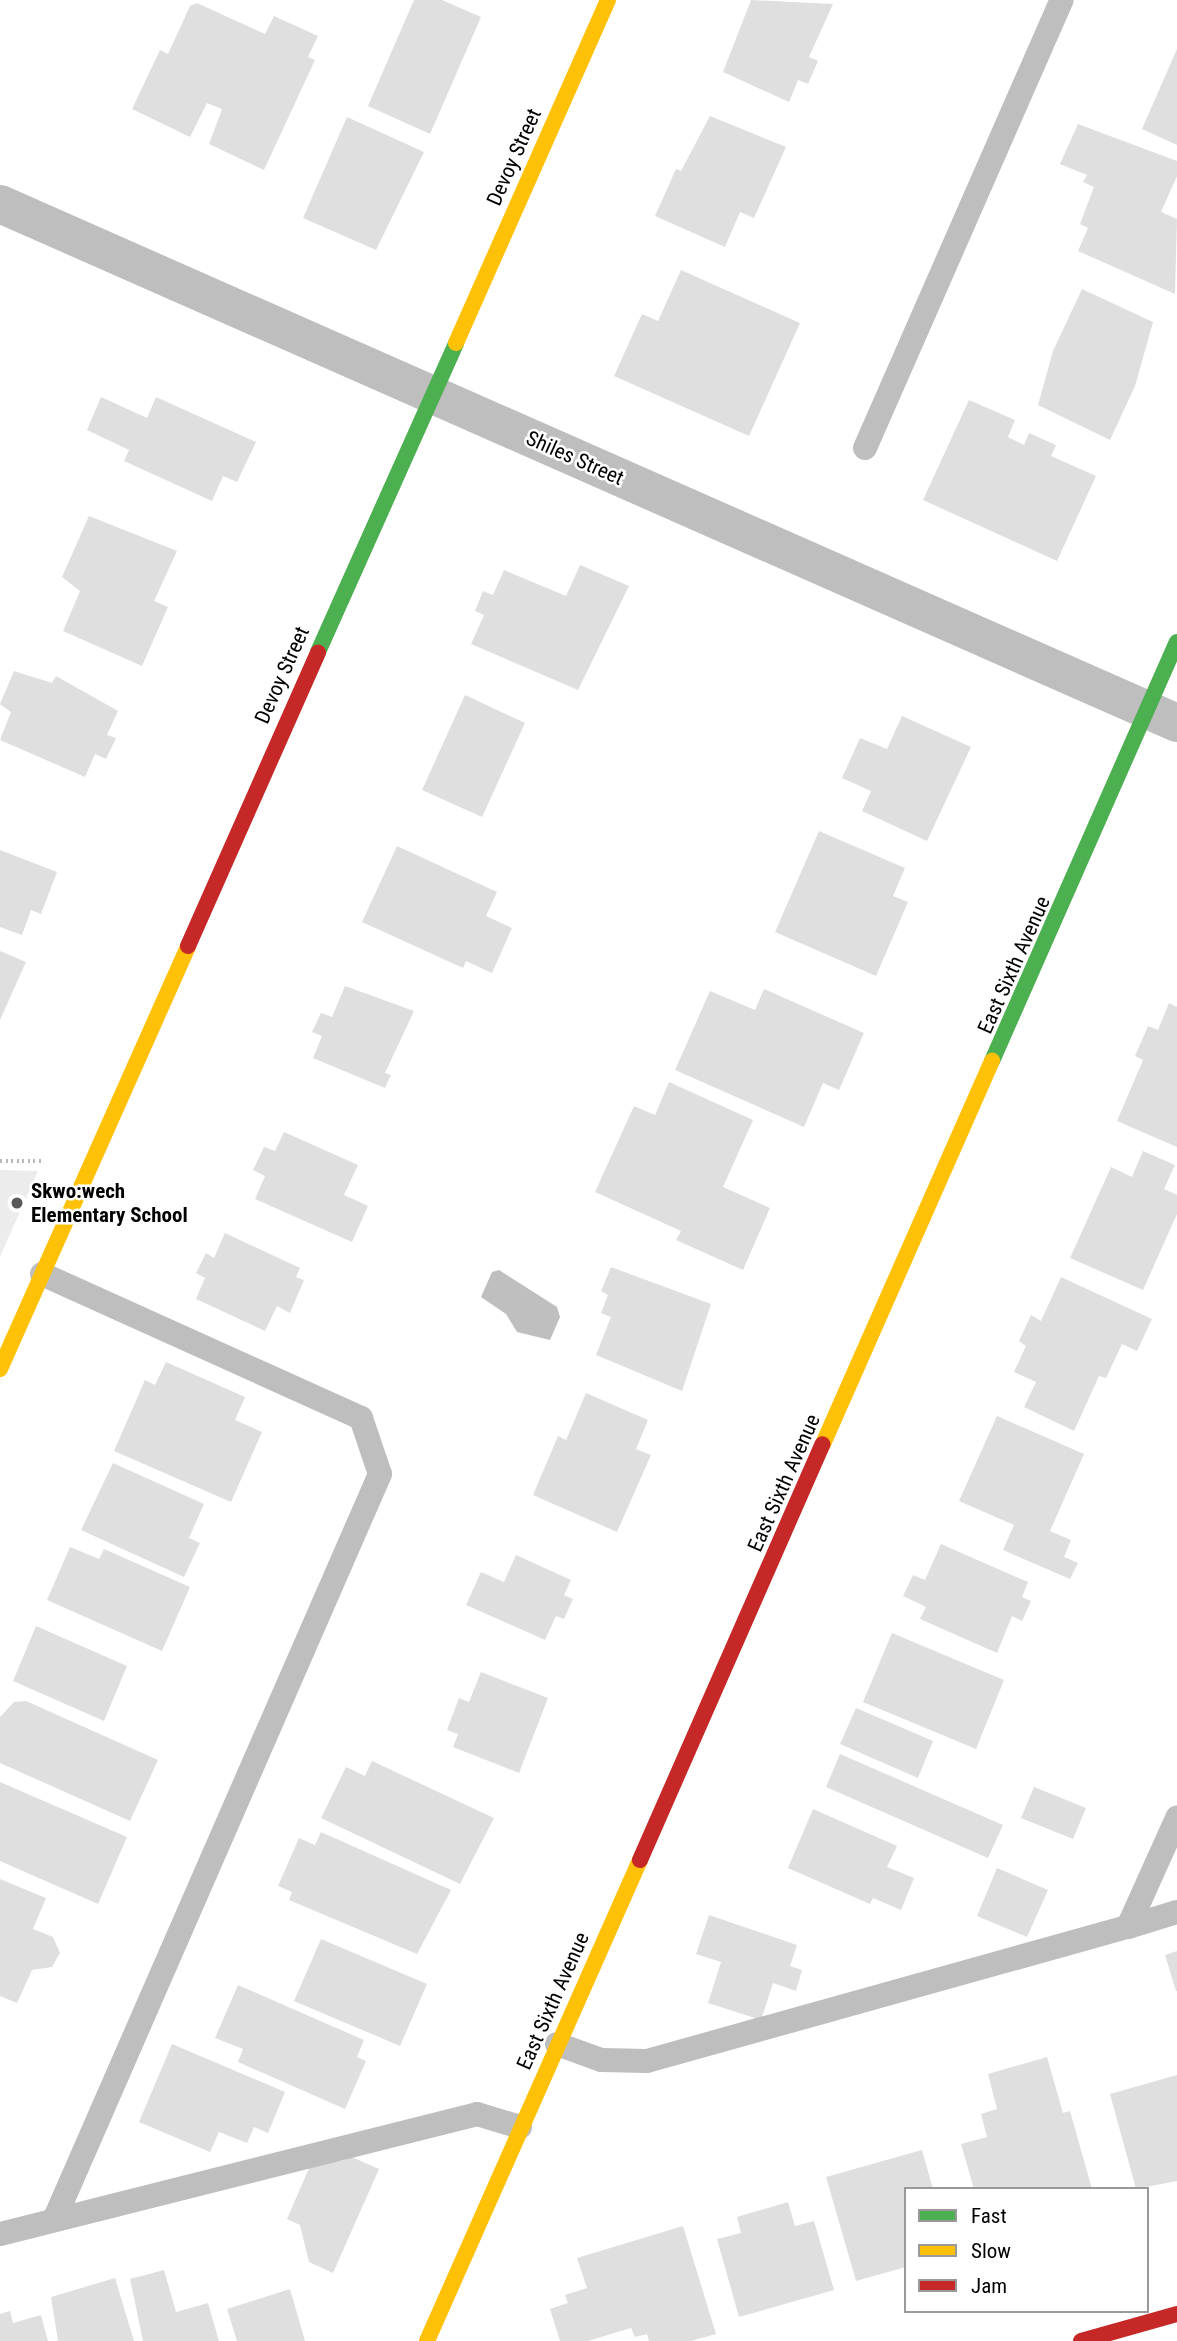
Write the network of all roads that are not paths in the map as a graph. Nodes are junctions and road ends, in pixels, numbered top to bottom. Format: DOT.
graph roads {
  1 [pos="608,0"];
  2 [pos="1062,0"];
  3 [pos="0,204"];
  4 [pos="429,394"];
  5 [pos="865,448"];
  6 [pos="1177,642"];
  7 [pos="1164,717"];
  8 [pos="42,1274"];
  9 [pos="0,1368"];
  10 [pos="1177,1818"];
  11 [pos="1177,1912"];
  12 [pos="1128,1927"];
  13 [pos="558,2044"];
  14 [pos="520,2127"];
  15 [pos="55,2218"];
  16 [pos="0,2234"];
  17 [pos="1177,2314"];
  18 [pos="427,2341"];
  19 [pos="1081,2341"];
  1 -- 4 [label="street, Devoy Street"];
  2 -- 5 [label="lane"];
  3 -- 4 [label="street, Shiles Street"];
  4 -- 7 [label="street, Shiles Street"];
  4 -- 8 [label="street, Devoy Street"];
  6 -- 7 [label="street, East Sixth Avenue"];
  7 -- 13 [label="street, East Sixth Avenue"];
  8 -- 9 [label="street, Devoy Street"];
  8 -- 15 [label="lane"];
  10 -- 12 [label="lane"];
  11 -- 12 [label="lane"];
  12 -- 13 [label="lane"];
  13 -- 14 [label="street, East Sixth Avenue"];
  14 -- 15 [label="lane"];
  14 -- 18 [label="street, East Sixth Avenue"];
  15 -- 16 [label="lane"];
  17 -- 19 [label="street"];
}
